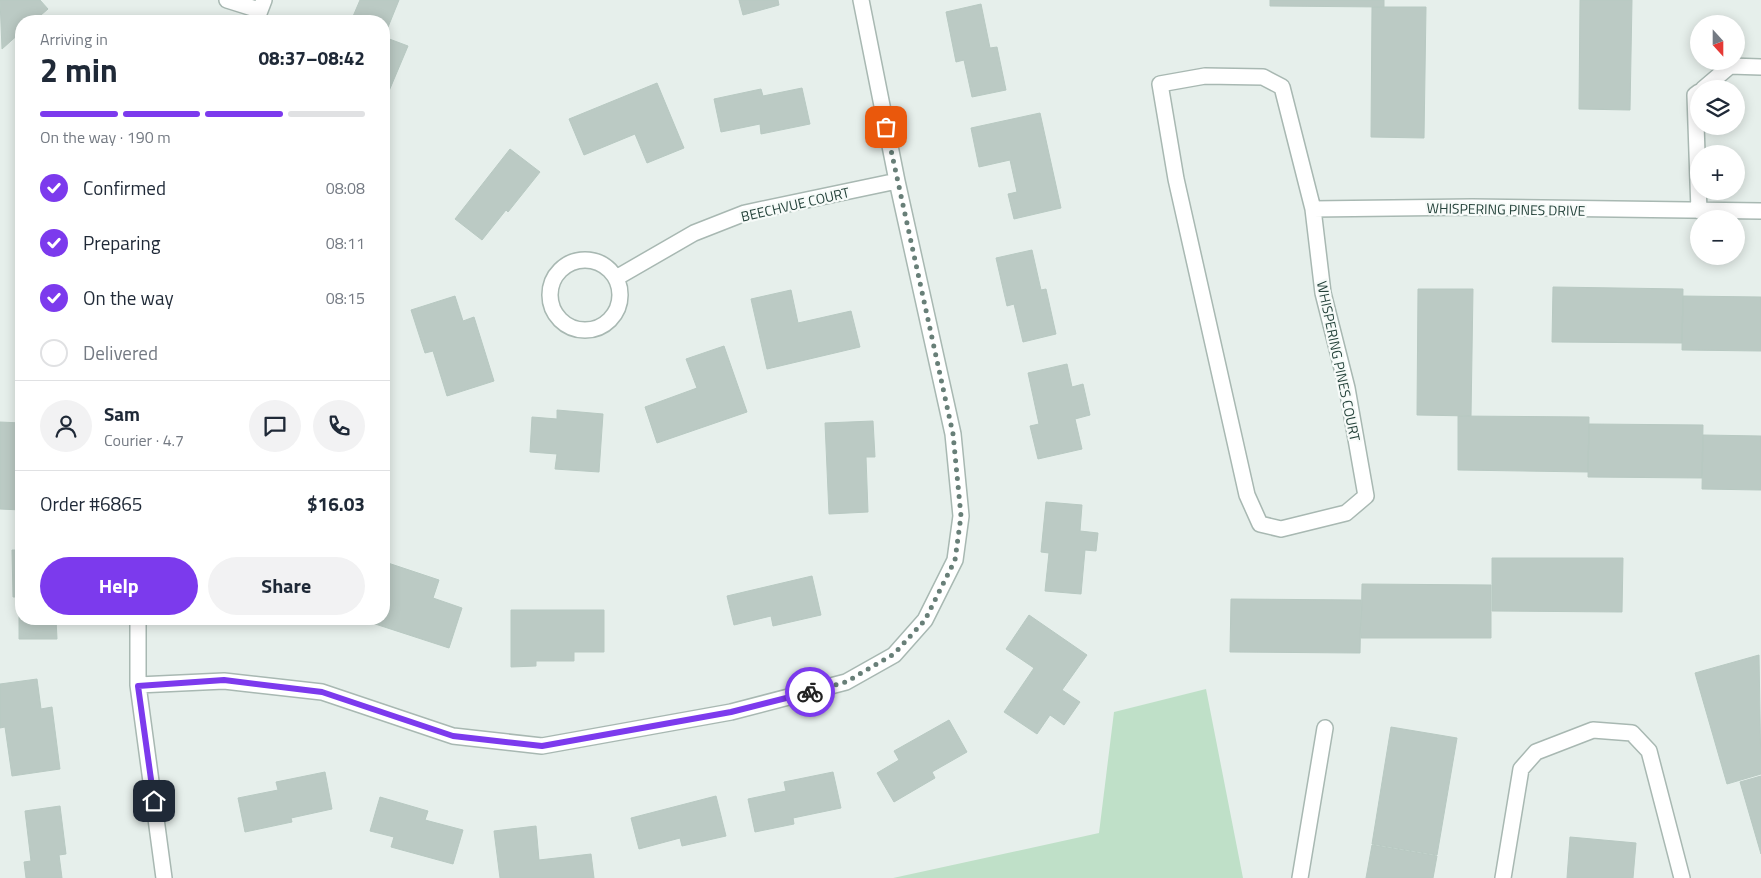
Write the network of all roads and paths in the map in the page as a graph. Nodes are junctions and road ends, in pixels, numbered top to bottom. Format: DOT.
graph roads {
  1 [pos="227,0"];
  2 [pos="861,0"];
  3 [pos="260,10"];
  4 [pos="1761,66"];
  5 [pos="1714,80"];
  6 [pos="1697,135"];
  7 [pos="897,181"];
  8 [pos="1313,209"];
  9 [pos="1699,210"];
  10 [pos="1690,211"];
  11 [pos="1745,212"];
  12 [pos="1761,212"];
  13 [pos="616,278"];
  14 [pos="138,625"];
  15 [pos="138,686"];
  16 [pos="1325,728"];
  17 [pos="164,878"];
  18 [pos="1300,878"];
  19 [pos="1503,878"];
  20 [pos="1682,878"];
  1 -- 3 [label="street"];
  2 -- 7 [label="street"];
  4 -- 5 [label="street"];
  6 -- 9 [label="street"];
  7 -- 13 [label="street, BEECHVUE COURT"];
  7 -- 15 [label="street"];
  8 -- 8 [label="street, WHISPERING PINES COURT"];
  8 -- 10 [label="street, WHISPERING PINES DRIVE"];
  11 -- 12 [label="street, WHISPERING PINES DRIVE"];
  13 -- 13 [label="street"];
  14 -- 15 [label="street"];
  15 -- 17 [label="street"];
  16 -- 18 [label="street"];
  19 -- 20 [label="street"];
}
